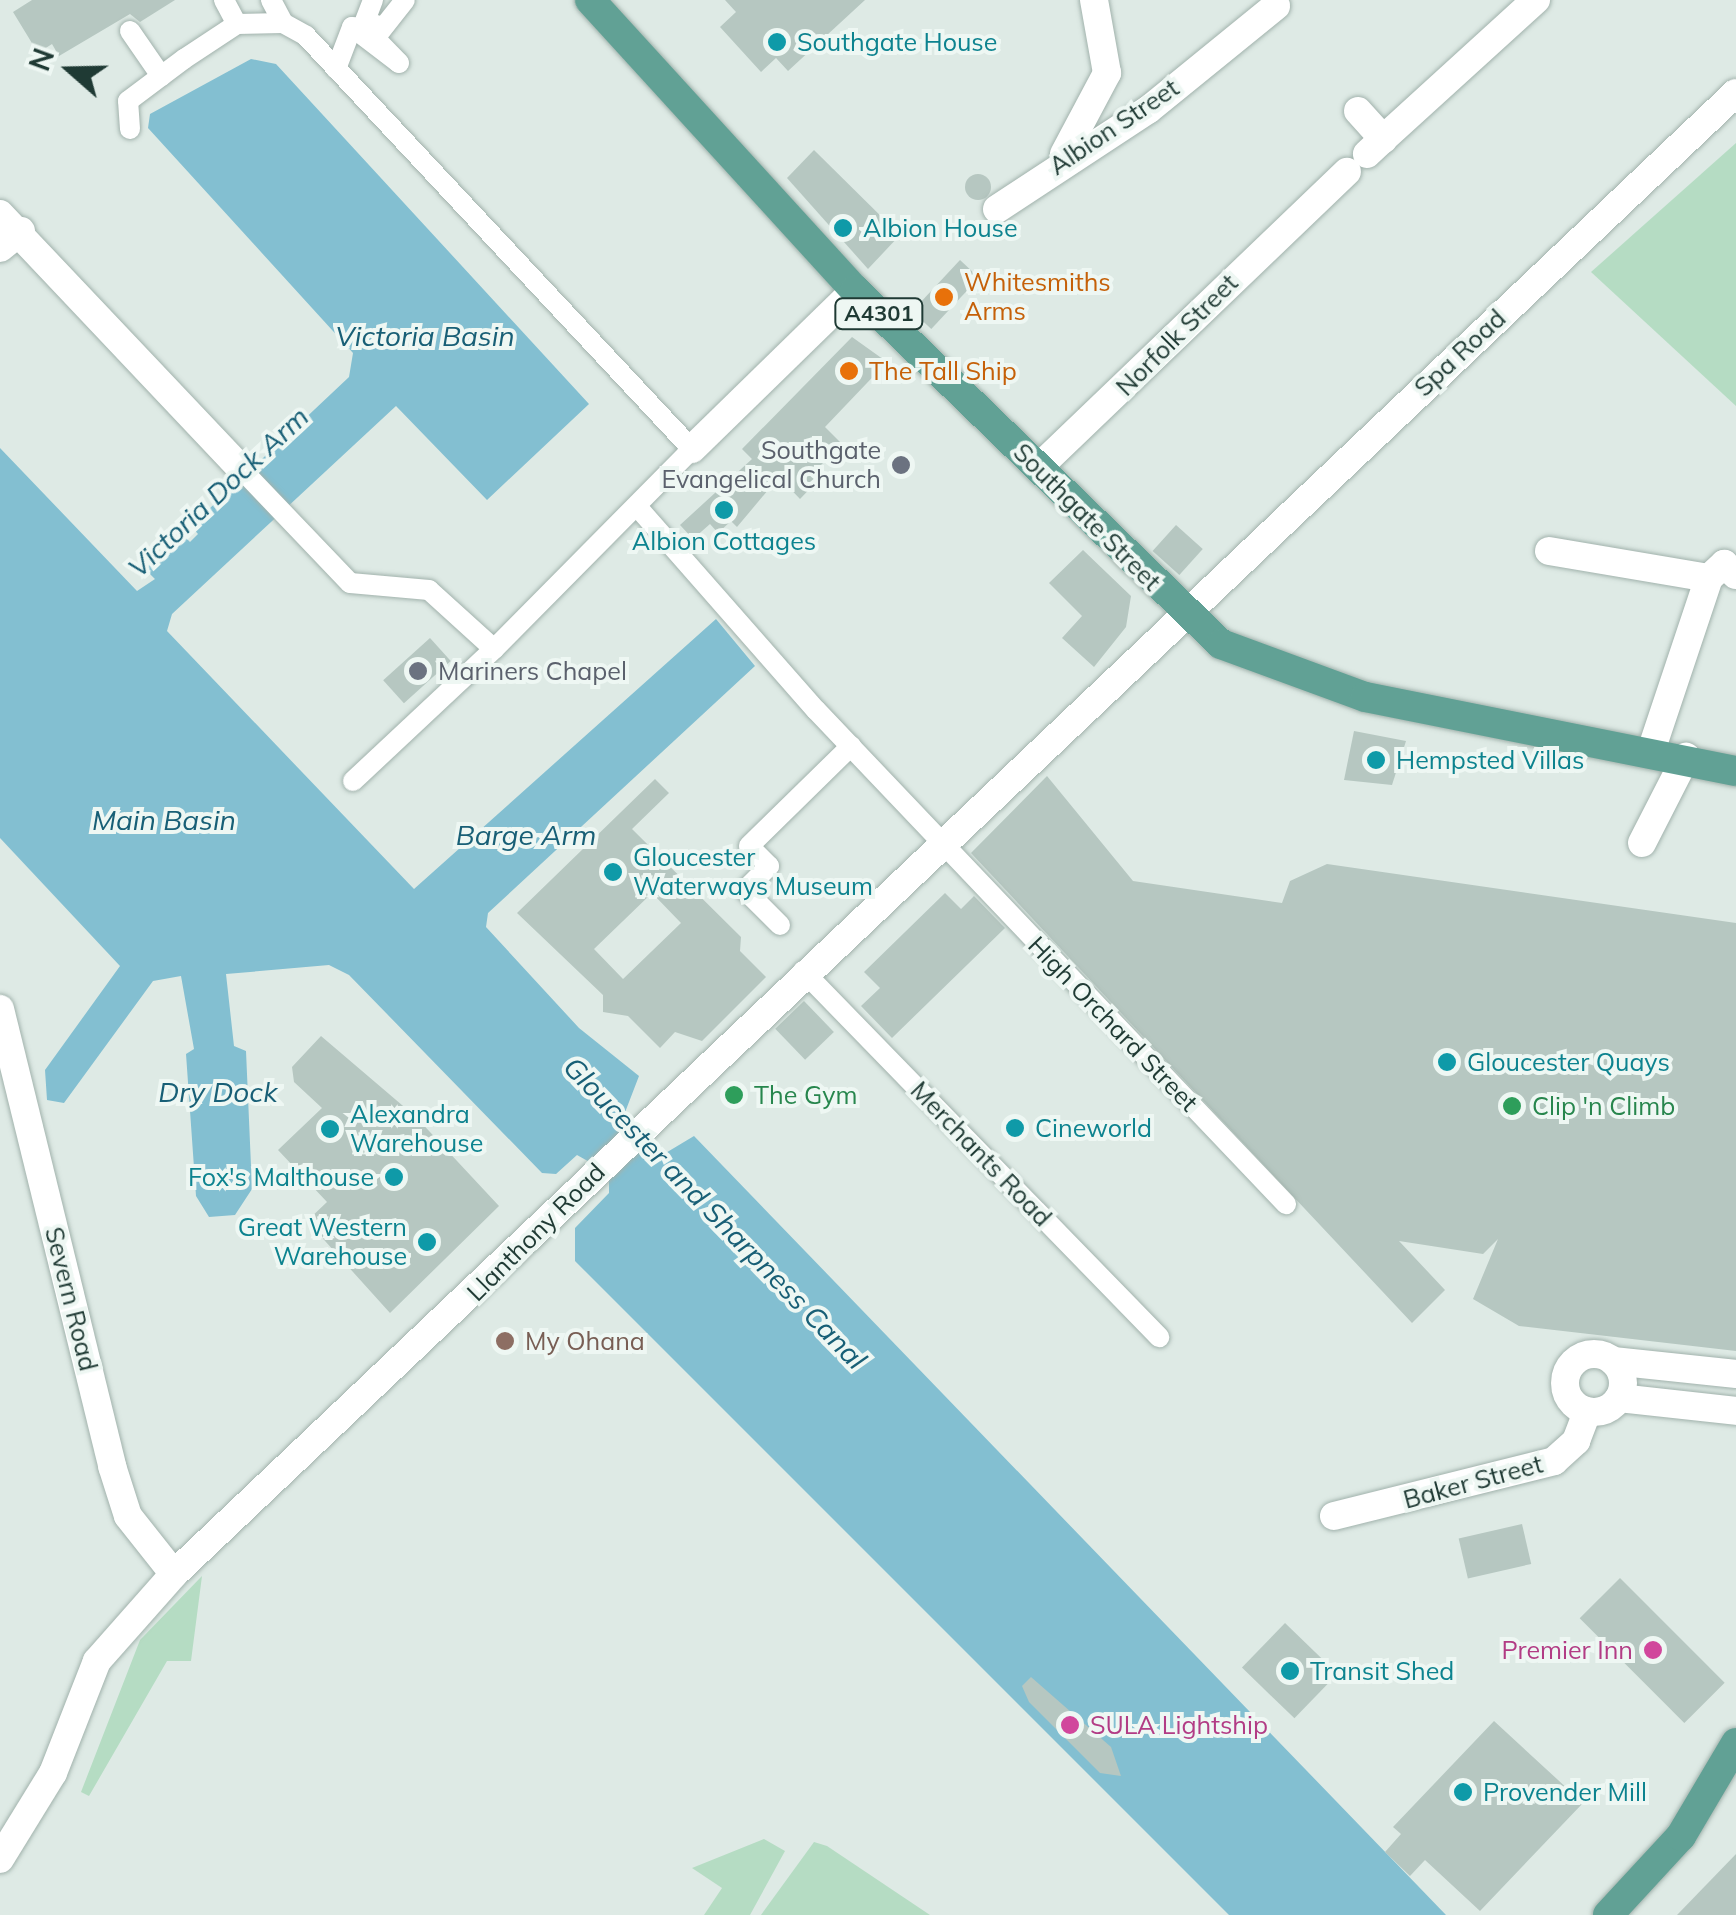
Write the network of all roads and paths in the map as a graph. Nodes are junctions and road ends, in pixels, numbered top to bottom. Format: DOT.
graph roads {
  1 [pos="224,0"];
  2 [pos="271,0"];
  3 [pos="373,0"];
  4 [pos="404,0"];
  5 [pos="590,0"];
  6 [pos="1094,0"];
  7 [pos="1536,0"];
  8 [pos="1278,2"];
  9 [pos="283,23"];
  10 [pos="237,24"];
  11 [pos="130,31"];
  12 [pos="336,69"];
  13 [pos="161,76"];
  14 [pos="1736,92"];
  15 [pos="1358,111"];
  16 [pos="130,129"];
  17 [pos="1366,155"];
  18 [pos="1061,160"];
  19 [pos="996,209"];
  20 [pos="7,231"];
  21 [pos="855,290"];
  22 [pos="692,449"];
  23 [pos="1038,468"];
  24 [pos="243,471"];
  25 [pos="641,511"];
  26 [pos="1549,551"];
  27 [pos="1722,576"];
  28 [pos="1184,613"];
  29 [pos="494,649"];
  30 [pos="851,746"];
  31 [pos="1652,748"];
  32 [pos="1686,757"];
  33 [pos="1736,770"];
  34 [pos="353,781"];
  35 [pos="1642,843"];
  36 [pos="941,844"];
  37 [pos="780,926"];
  38 [pos="803,971"];
  39 [pos="0,1009"];
  40 [pos="1286,1204"];
  41 [pos="1159,1337"];
  42 [pos="1613,1361"];
  43 [pos="1736,1374"];
  44 [pos="1619,1398"];
  45 [pos="1736,1411"];
  46 [pos="1587,1412"];
  47 [pos="1334,1516"];
  48 [pos="174,1574"];
  49 [pos="1736,1744"];
  50 [pos="1736,1758"];
  51 [pos="1736,1784"];
  52 [pos="1704,1797"];
  53 [pos="1680,1836"];
  54 [pos="0,1859"];
  55 [pos="1608,1915"];
  1 -- 10 [label="street"];
  2 -- 9 [label="street"];
  3 -- 4 [label="street"];
  4 -- 12 [label="street"];
  5 -- 21 [label="main road, Southgate Street / A4301"];
  6 -- 18 [label="street"];
  7 -- 17 [label="street, Norfolk Street"];
  8 -- 18 [label="street, Albion Street"];
  9 -- 10 [label="street"];
  9 -- 12 [label="street"];
  10 -- 13 [label="street"];
  11 -- 13 [label="street"];
  12 -- 22 [label="street"];
  13 -- 16 [label="street"];
  14 -- 28 [label="street, Spa Road"];
  15 -- 17 [label="street"];
  17 -- 23 [label="street, Norfolk Street"];
  18 -- 19 [label="street, Albion Street"];
  20 -- 24 [label="street"];
  21 -- 22 [label="street"];
  21 -- 23 [label="main road, Southgate Street / A4301"];
  22 -- 25 [label="street"];
  23 -- 28 [label="main road, Southgate Street / A4301"];
  24 -- 29 [label="street"];
  25 -- 29 [label="street"];
  25 -- 30 [label="street, High Orchard Street"];
  26 -- 27 [label="street"];
  27 -- 31 [label="street"];
  28 -- 31 [label="main road, Southgate Street / A4301"];
  28 -- 36 [label="street, Llanthony Road"];
  29 -- 34 [label="street"];
  30 -- 36 [label="street, High Orchard Street"];
  30 -- 37 [label="street"];
  31 -- 32 [label="main road, Southgate Street / A4301"];
  32 -- 33 [label="main road, Southgate Street / A4301"];
  32 -- 35 [label="street"];
  36 -- 38 [label="street, Llanthony Road"];
  36 -- 40 [label="street, High Orchard Street"];
  38 -- 41 [label="street, Merchants Road"];
  38 -- 48 [label="street, Llanthony Road"];
  39 -- 48 [label="street, Severn Road"];
  42 -- 43 [label="street"];
  42 -- 44 [label="street"];
  42 -- 46 [label="street"];
  44 -- 45 [label="street"];
  44 -- 46 [label="street"];
  46 -- 47 [label="street, Baker Street"];
  48 -- 54 [label="street, Llanthony Road"];
  49 -- 52 [label="main road"];
  50 -- 52 [label="main road"];
  51 -- 53 [label="main road"];
  52 -- 53 [label="main road"];
  53 -- 55 [label="main road"];
}
